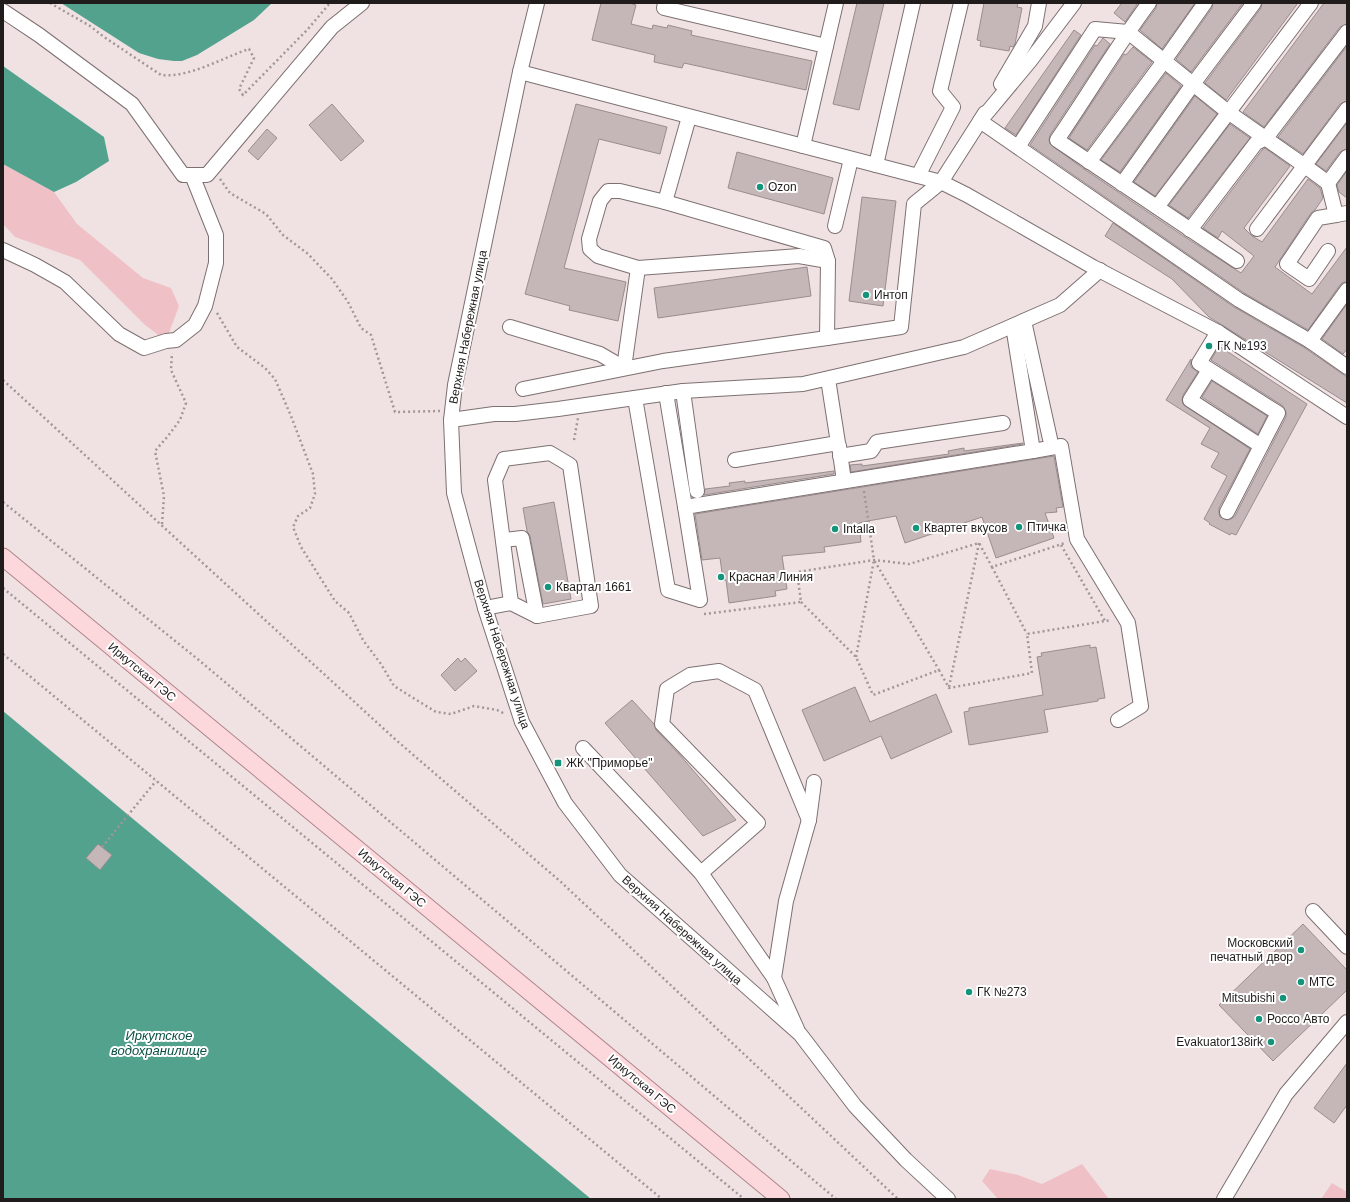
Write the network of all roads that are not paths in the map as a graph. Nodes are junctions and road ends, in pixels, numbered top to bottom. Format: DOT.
graph roads {
  1 [pos="362,3"];
  2 [pos="536,3"];
  3 [pos="665,3"];
  4 [pos="836,3"];
  5 [pos="913,3"];
  6 [pos="962,3"];
  7 [pos="1039,3"];
  8 [pos="1074,3"];
  9 [pos="1150,3"];
  10 [pos="1204,3"];
  11 [pos="1254,3"];
  12 [pos="1311,3"];
  13 [pos="3,11"];
  14 [pos="1128,32"];
  15 [pos="1347,32"];
  16 [pos="826,46"];
  17 [pos="1164,61"];
  18 [pos="520,72"];
  19 [pos="1194,84"];
  20 [pos="1347,109"];
  21 [pos="1228,112"];
  22 [pos="689,117"];
  23 [pos="980,121"];
  24 [pos="1266,138"];
  25 [pos="803,146"];
  26 [pos="1018,147"];
  27 [pos="1347,157"];
  28 [pos="851,159"];
  29 [pos="1089,162"];
  30 [pos="876,165"];
  31 [pos="1305,166"];
  32 [pos="192,175"];
  33 [pos="918,176"];
  34 [pos="941,182"];
  35 [pos="1328,183"];
  36 [pos="1122,184"];
  37 [pos="665,202"];
  38 [pos="1157,207"];
  39 [pos="1342,214"];
  40 [pos="835,226"];
  41 [pos="1257,229"];
  42 [pos="1190,230"];
  43 [pos="3,250"];
  44 [pos="1328,251"];
  45 [pos="828,261"];
  46 [pos="1237,261"];
  47 [pos="638,268"];
  48 [pos="1100,270"];
  49 [pos="1347,290"];
  50 [pos="1019,323"];
  51 [pos="510,327"];
  52 [pos="1218,332"];
  53 [pos="827,338"];
  54 [pos="1310,341"];
  55 [pos="1346,364"];
  56 [pos="624,368"];
  57 [pos="1209,370"];
  58 [pos="828,379"];
  59 [pos="523,389"];
  60 [pos="683,390"];
  61 [pos="666,393"];
  62 [pos="635,398"];
  63 [pos="451,415"];
  64 [pos="1347,417"];
  65 [pos="1003,423"];
  66 [pos="1050,439"];
  67 [pos="1261,446"];
  68 [pos="839,449"];
  69 [pos="1033,451"];
  70 [pos="735,460"];
  71 [pos="844,482"];
  72 [pos="698,490"];
  73 [pos="685,508"];
  74 [pos="1227,512"];
  75 [pos="503,540"];
  76 [pos="3,557"];
  77 [pos="511,603"];
  78 [pos="485,608"];
  79 [pos="537,616"];
  80 [pos="1118,720"];
  81 [pos="583,748"];
  82 [pos="814,782"];
  83 [pos="808,820"];
  84 [pos="700,873"];
  85 [pos="1312,911"];
  86 [pos="1347,947"];
  87 [pos="774,978"];
  88 [pos="1347,1022"];
  89 [pos="800,1034"];
  90 [pos="781,1199"];
  91 [pos="948,1199"];
  92 [pos="1224,1199"];
  1 -- 32 [label="street"];
  2 -- 18 [label="street, Верхняя Набережная улица"];
  3 -- 16 [label="street"];
  4 -- 16 [label="street"];
  5 -- 30 [label="street"];
  6 -- 33 [label="street"];
  7 -- 23 [label="street"];
  8 -- 23 [label="street"];
  9 -- 14 [label="street"];
  10 -- 17 [label="street"];
  11 -- 19 [label="street"];
  12 -- 21 [label="street"];
  13 -- 32 [label="street"];
  14 -- 17 [label="street"];
  14 -- 26 [label="street"];
  14 -- 29 [label="street"];
  15 -- 24 [label="street"];
  16 -- 25 [label="street"];
  17 -- 19 [label="street"];
  17 -- 29 [label="street"];
  18 -- 22 [label="street"];
  18 -- 63 [label="street, Верхняя Набережная улица"];
  19 -- 21 [label="street"];
  19 -- 36 [label="street"];
  20 -- 31 [label="street"];
  21 -- 24 [label="street"];
  21 -- 38 [label="street"];
  22 -- 25 [label="street"];
  22 -- 37 [label="street"];
  23 -- 26 [label="street"];
  23 -- 34 [label="street"];
  24 -- 31 [label="street"];
  24 -- 42 [label="street"];
  25 -- 28 [label="street"];
  26 -- 54 [label="street"];
  27 -- 35 [label="street"];
  28 -- 30 [label="street"];
  28 -- 40 [label="street"];
  29 -- 36 [label="street"];
  30 -- 33 [label="street"];
  31 -- 35 [label="street"];
  31 -- 41 [label="street"];
  32 -- 43 [label="street"];
  33 -- 34 [label="street"];
  34 -- 48 [label="street"];
  34 -- 53 [label="street"];
  35 -- 39 [label="street"];
  36 -- 38 [label="street"];
  37 -- 45 [label="street"];
  37 -- 47 [label="street"];
  38 -- 42 [label="street"];
  39 -- 44 [label="street"];
  42 -- 46 [label="street"];
  45 -- 47 [label="street"];
  45 -- 53 [label="street"];
  47 -- 56 [label="street"];
  48 -- 50 [label="street"];
  48 -- 52 [label="street"];
  49 -- 54 [label="street"];
  50 -- 58 [label="street"];
  50 -- 66 [label="street"];
  50 -- 69 [label="street"];
  51 -- 56 [label="street"];
  52 -- 57 [label="street"];
  52 -- 64 [label="street"];
  53 -- 56 [label="street"];
  54 -- 55 [label="street"];
  56 -- 59 [label="street"];
  57 -- 67 [label="street"];
  57 -- 67 [label="street"];
  58 -- 60 [label="street"];
  58 -- 68 [label="street"];
  60 -- 61 [label="street"];
  60 -- 72 [label="street"];
  61 -- 62 [label="street"];
  61 -- 73 [label="street"];
  62 -- 63 [label="street"];
  62 -- 73 [label="street"];
  63 -- 78 [label="street, Верхняя Набережная улица"];
  65 -- 68 [label="street"];
  67 -- 74 [label="street"];
  68 -- 70 [label="street"];
  68 -- 71 [label="street"];
  69 -- 71 [label="street"];
  69 -- 80 [label="street"];
  71 -- 73 [label="street"];
  75 -- 77 [label="street"];
  75 -- 79 [label="street"];
  75 -- 79 [label="street"];
  76 -- 90 [label="main road, Иркутская ГЭС"];
  77 -- 78 [label="street"];
  77 -- 79 [label="street"];
  78 -- 89 [label="street, Верхняя Набережная улица"];
  81 -- 84 [label="street"];
  82 -- 83 [label="street"];
  83 -- 84 [label="street"];
  83 -- 87 [label="street"];
  84 -- 87 [label="street"];
  85 -- 86 [label="street"];
  87 -- 89 [label="street"];
  88 -- 92 [label="street"];
  89 -- 91 [label="street, Верхняя Набережная улица"];
}
